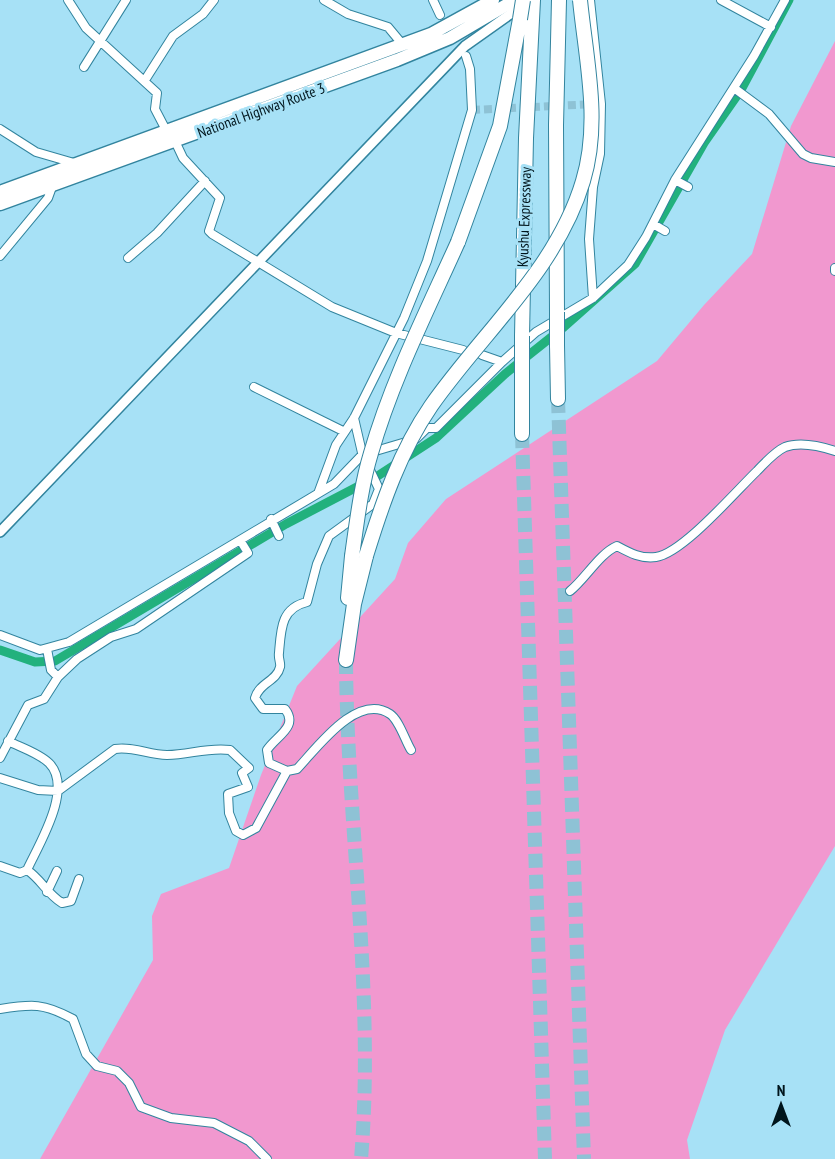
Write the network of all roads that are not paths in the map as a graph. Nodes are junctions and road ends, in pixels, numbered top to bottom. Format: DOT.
graph roads {
  1 [pos="68,0"];
  2 [pos="126,0"];
  3 [pos="214,0"];
  4 [pos="324,0"];
  5 [pos="433,0"];
  6 [pos="493,0"];
  7 [pos="515,0"];
  8 [pos="559,0"];
  9 [pos="580,0"];
  10 [pos="590,0"];
  11 [pos="721,0"];
  12 [pos="785,0"];
  13 [pos="529,3"];
  14 [pos="440,15"];
  15 [pos="771,27"];
  16 [pos="100,42"];
  17 [pos="403,45"];
  18 [pos="466,57"];
  19 [pos="84,67"];
  20 [pos="145,80"];
  21 [pos="734,88"];
  22 [pos="0,129"];
  23 [pos="171,136"];
  24 [pos="835,162"];
  25 [pos="78,165"];
  26 [pos="675,180"];
  27 [pos="205,182"];
  28 [pos="52,187"];
  29 [pos="688,187"];
  30 [pos="0,192"];
  31 [pos="0,204"];
  32 [pos="653,224"];
  33 [pos="665,231"];
  34 [pos="0,256"];
  35 [pos="128,258"];
  36 [pos="258,261"];
  37 [pos="593,298"];
  38 [pos="396,333"];
  39 [pos="464,350"];
  40 [pos="482,355"];
  41 [pos="502,362"];
  42 [pos="254,387"];
  43 [pos="558,399"];
  44 [pos="354,418"];
  45 [pos="343,431"];
  46 [pos="522,434"];
  47 [pos="835,451"];
  48 [pos="362,455"];
  49 [pos="319,491"];
  50 [pos="271,519"];
  51 [pos="0,532"];
  52 [pos="279,536"];
  53 [pos="240,540"];
  54 [pos="359,556"];
  55 [pos="570,591"];
  56 [pos="0,635"];
  57 [pos="47,650"];
  58 [pos="58,677"];
  59 [pos="8,741"];
  60 [pos="411,750"];
  61 [pos="0,758"];
  62 [pos="287,771"];
  63 [pos="0,778"];
  64 [pos="58,791"];
  65 [pos="0,866"];
  66 [pos="27,870"];
  67 [pos="57,871"];
  68 [pos="80,879"];
  69 [pos="47,891"];
  70 [pos="0,1009"];
  71 [pos="267,1159"];
  1 -- 16 [label="street"];
  2 -- 16 [label="street"];
  3 -- 20 [label="street"];
  4 -- 17 [label="street"];
  5 -- 14 [label="street"];
  6 -- 17 [label="highway, National Highway Route 3"];
  7 -- 23 [label="highway, National Highway Route 3"];
  8 -- 43 [label="highway, Kyushu Expressway, bridge"];
  9 -- 54 [label="highway, bridge"];
  10 -- 37 [label="street"];
  11 -- 15 [label="street"];
  12 -- 15 [label="street"];
  13 -- 36 [label="street"];
  13 -- 46 [label="highway, Kyushu Expressway, bridge"];
  13 -- 54 [label="highway, bridge"];
  15 -- 21 [label="street"];
  16 -- 19 [label="street"];
  16 -- 20 [label="street"];
  17 -- 23 [label="highway, National Highway Route 3"];
  18 -- 38 [label="street"];
  20 -- 23 [label="street"];
  21 -- 24 [label="street"];
  21 -- 26 [label="street"];
  22 -- 25 [label="street"];
  23 -- 25 [label="highway, National Highway Route 3"];
  23 -- 27 [label="street"];
  23 -- 28 [label="highway, National Highway Route 3"];
  25 -- 30 [label="highway, National Highway Route 3"];
  26 -- 29 [label="street"];
  26 -- 32 [label="street"];
  27 -- 35 [label="street"];
  27 -- 36 [label="street"];
  28 -- 31 [label="highway, National Highway Route 3"];
  28 -- 34 [label="street"];
  32 -- 33 [label="street"];
  32 -- 37 [label="street"];
  36 -- 38 [label="street"];
  36 -- 51 [label="street"];
  37 -- 41 [label="street"];
  38 -- 39 [label="street"];
  38 -- 44 [label="street"];
  40 -- 41 [label="street"];
  41 -- 48 [label="street"];
  42 -- 45 [label="street"];
  44 -- 45 [label="street"];
  44 -- 48 [label="street"];
  45 -- 49 [label="street"];
  47 -- 55 [label="street"];
  48 -- 49 [label="street"];
  48 -- 62 [label="street"];
  49 -- 50 [label="street"];
  50 -- 52 [label="street"];
  50 -- 53 [label="street"];
  53 -- 57 [label="street"];
  53 -- 58 [label="street"];
  54 -- 54 [label="highway"];
  56 -- 57 [label="street"];
  57 -- 58 [label="street"];
  58 -- 59 [label="street"];
  59 -- 61 [label="street"];
  59 -- 64 [label="street"];
  60 -- 62 [label="street"];
  62 -- 64 [label="street"];
  63 -- 64 [label="street"];
  64 -- 66 [label="street"];
  65 -- 66 [label="street"];
  66 -- 69 [label="street"];
  67 -- 69 [label="street"];
  68 -- 69 [label="street"];
  70 -- 71 [label="street"];
}
